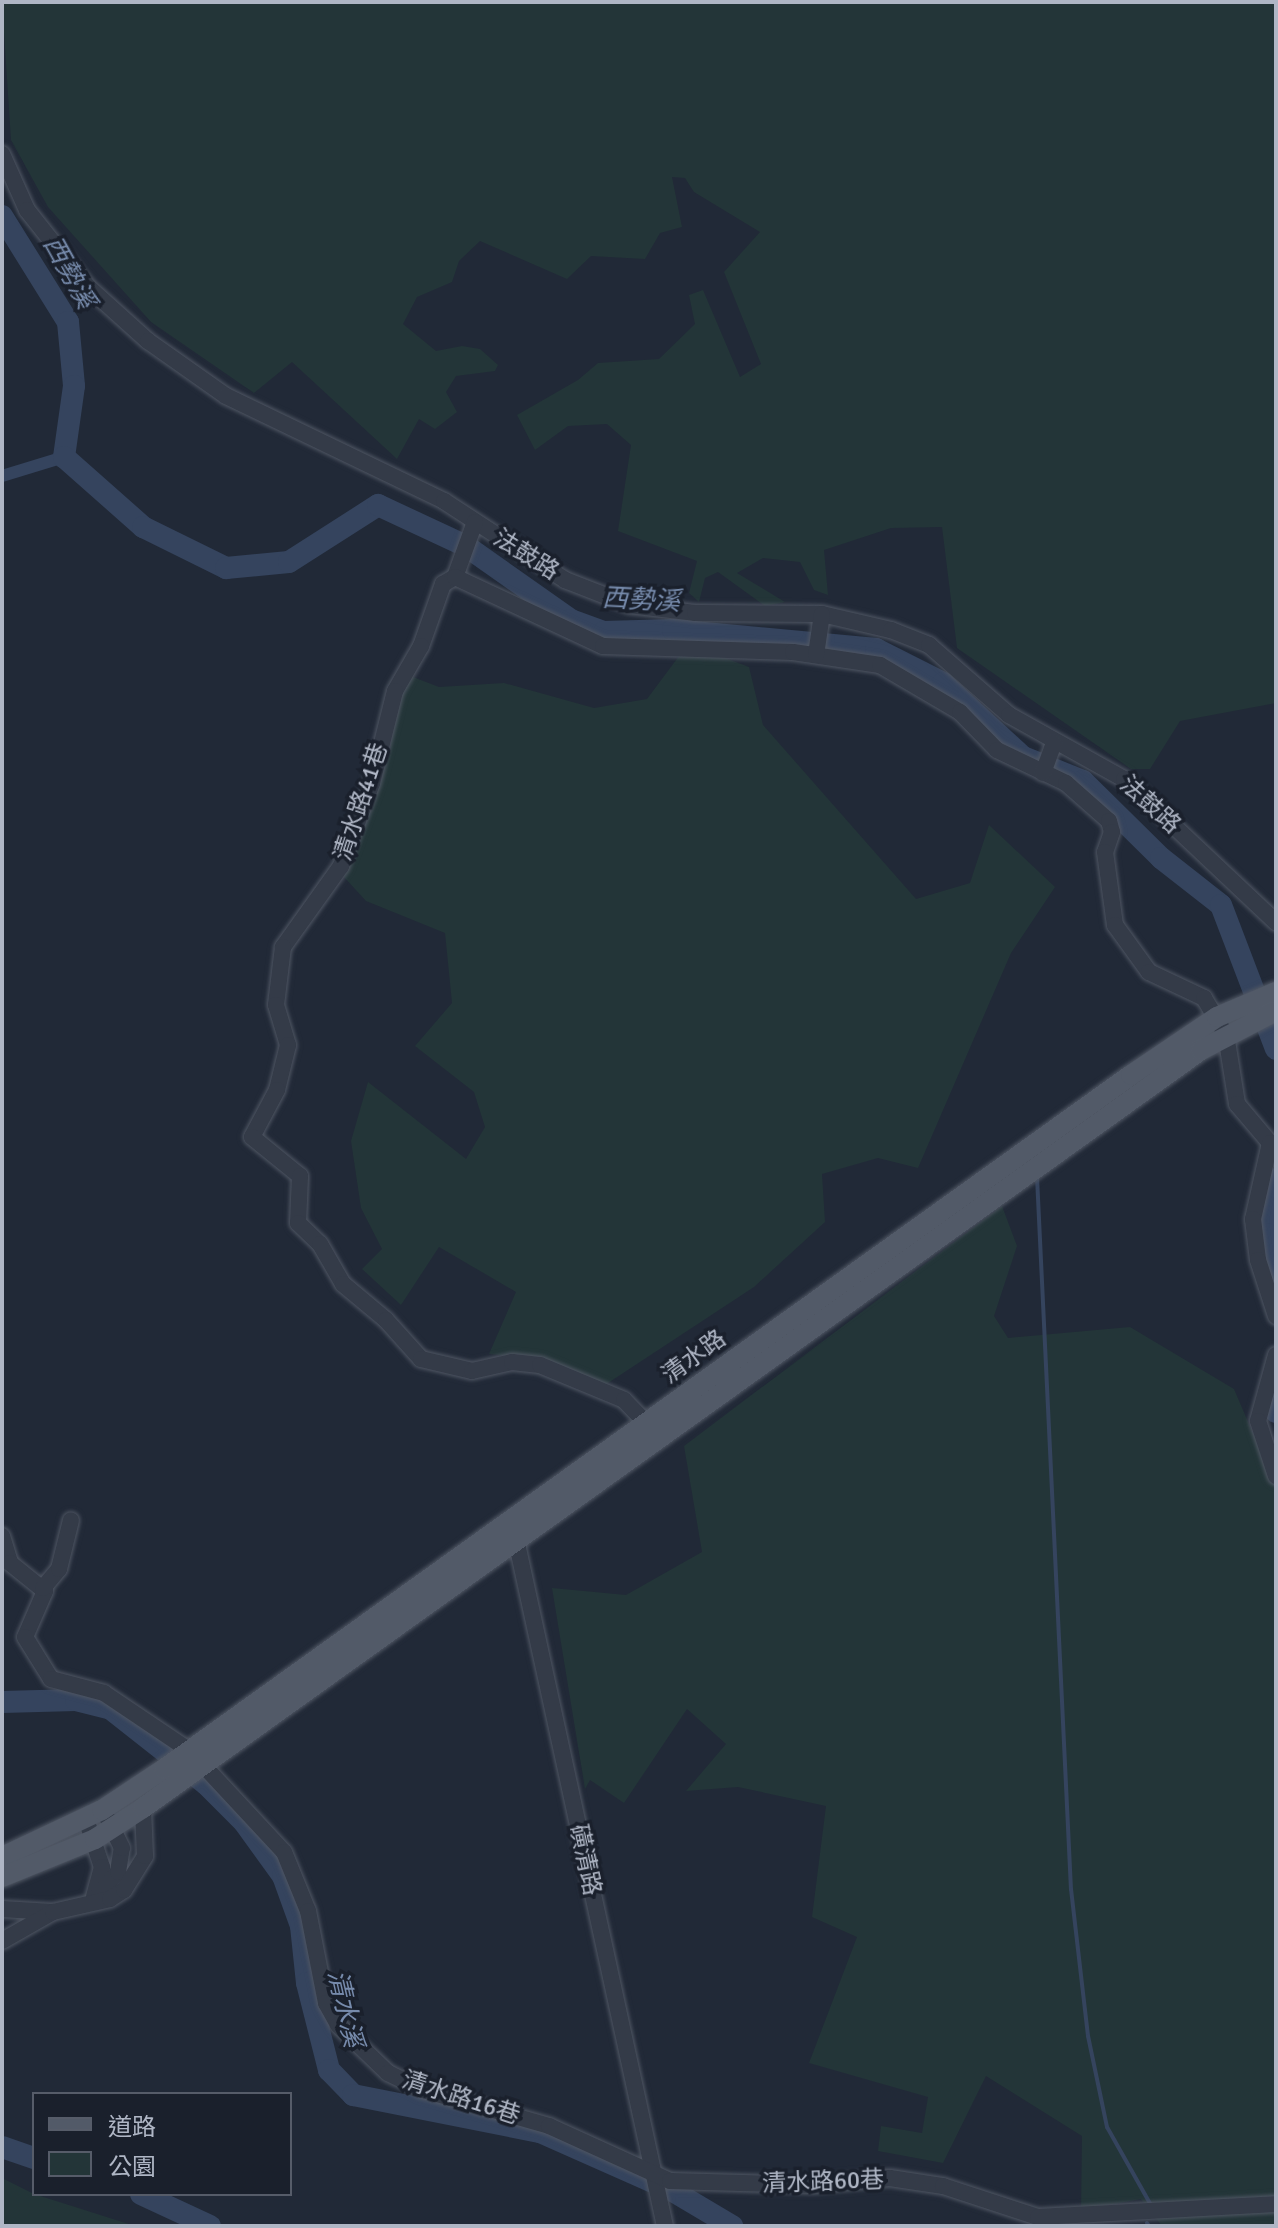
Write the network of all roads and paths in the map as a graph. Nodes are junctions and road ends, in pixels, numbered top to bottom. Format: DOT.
graph roads {
  1 [pos="2,154"];
  2 [pos="475,522"];
  3 [pos="455,577"];
  4 [pos="822,614"];
  5 [pos="816,655"];
  6 [pos="1054,743"];
  7 [pos="1043,773"];
  8 [pos="1274,922"];
  9 [pos="1274,999"];
  10 [pos="1230,1021"];
  11 [pos="1276,1316"];
  12 [pos="1276,1355"];
  13 [pos="653,1431"];
  14 [pos="1276,1476"];
  15 [pos="71,1520"];
  16 [pos="505,1525"];
  17 [pos="2,1536"];
  18 [pos="517,1544"];
  19 [pos="43,1588"];
  20 [pos="194,1760"];
  21 [pos="172,1775"];
  22 [pos="143,1808"];
  23 [pos="101,1819"];
  24 [pos="95,1839"];
  25 [pos="2,1857"];
  26 [pos="2,1877"];
  27 [pos="92,1902"];
  28 [pos="2,1909"];
  29 [pos="53,1912"];
  30 [pos="2,1941"];
  31 [pos="654,2176"];
  32 [pos="1276,2204"];
  33 [pos="665,2226"];
  1 -- 2 [label="street, 法鼓路"];
  2 -- 3 [label="street, 清水路41巷"];
  2 -- 4 [label="street, 法鼓路"];
  3 -- 5 [label="street"];
  3 -- 13 [label="street, 清水路41巷"];
  4 -- 5 [label="street"];
  4 -- 6 [label="street, 法鼓路"];
  5 -- 7 [label="street"];
  6 -- 7 [label="street"];
  6 -- 8 [label="street, 法鼓路"];
  7 -- 10 [label="street"];
  9 -- 10 [label="main road, 清水路"];
  10 -- 11 [label="street"];
  10 -- 13 [label="main road, 清水路"];
  12 -- 14 [label="street"];
  13 -- 16 [label="main road, 清水路"];
  13 -- 18 [label="main road, 清水路"];
  15 -- 19 [label="street"];
  16 -- 18 [label="street"];
  16 -- 20 [label="main road, 清水路"];
  17 -- 19 [label="street"];
  18 -- 20 [label="main road, 清水路"];
  18 -- 31 [label="street, 磺清路"];
  19 -- 20 [label="street, 清水路16巷"];
  20 -- 21 [label="main road"];
  20 -- 31 [label="street, 清水路16巷"];
  21 -- 22 [label="main road"];
  21 -- 23 [label="main road"];
  22 -- 23 [label="main road"];
  22 -- 27 [label="street"];
  23 -- 24 [label="main road"];
  23 -- 25 [label="main road"];
  23 -- 27 [label="street"];
  24 -- 26 [label="main road"];
  24 -- 27 [label="street"];
  27 -- 29 [label="street"];
  28 -- 29 [label="street"];
  29 -- 30 [label="street"];
  31 -- 32 [label="street, 清水路60巷"];
  31 -- 33 [label="street, 磺清路"];
}
